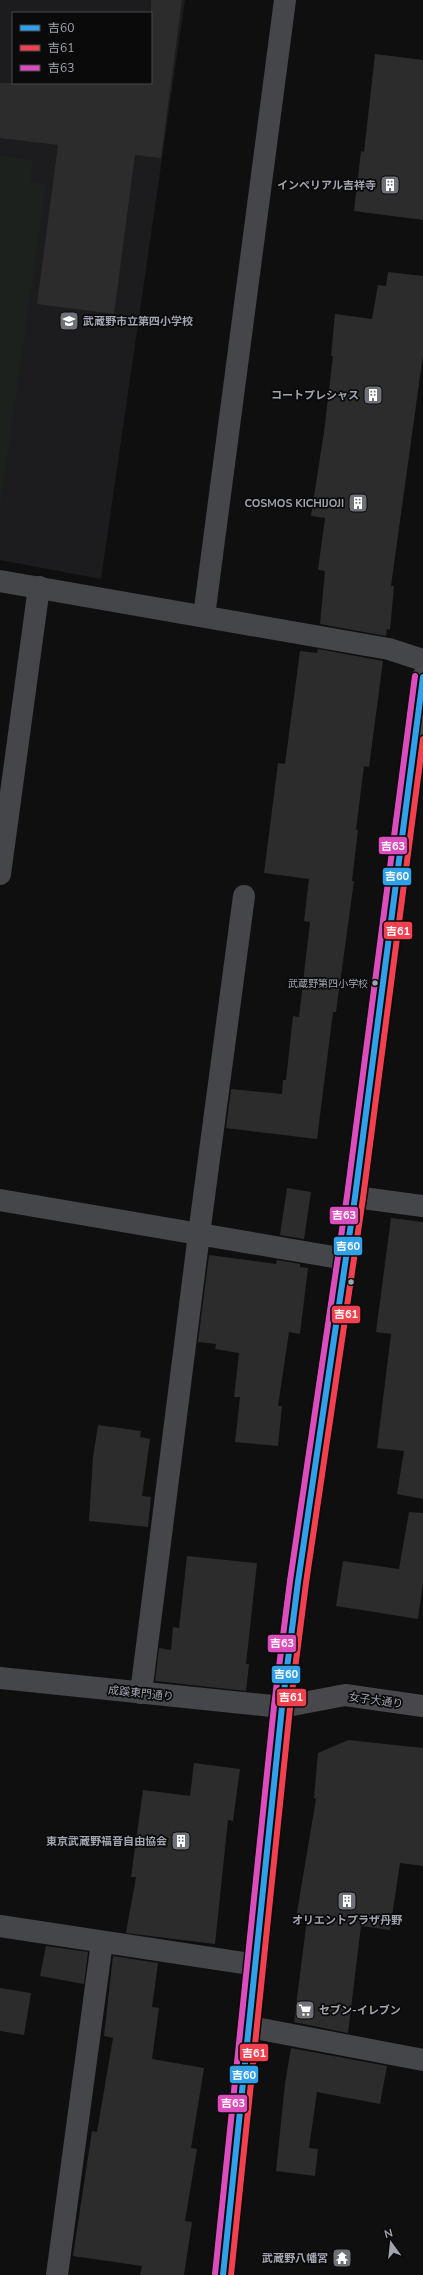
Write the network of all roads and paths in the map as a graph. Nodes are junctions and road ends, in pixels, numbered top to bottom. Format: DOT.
graph roads {
  1 [pos="285,0"];
  2 [pos="0,580"];
  3 [pos="39,586"];
  4 [pos="204,616"];
  5 [pos="423,660"];
  6 [pos="423,677"];
  7 [pos="0,874"];
  8 [pos="244,896"];
  9 [pos="354,1197"];
  10 [pos="0,1200"];
  11 [pos="423,1206"];
  12 [pos="199,1234"];
  13 [pos="344,1259"];
  14 [pos="0,1678"];
  15 [pos="141,1693"];
  16 [pos="423,1706"];
  17 [pos="282,1707"];
  18 [pos="0,1926"];
  19 [pos="102,1942"];
  20 [pos="257,1965"];
  21 [pos="250,2027"];
  22 [pos="423,2060"];
  23 [pos="57,2275"];
  24 [pos="223,2275"];
  1 -- 4 [label="street"];
  2 -- 3 [label="street"];
  3 -- 4 [label="street"];
  3 -- 7 [label="street"];
  4 -- 5 [label="street"];
  6 -- 9 [label="main road"];
  8 -- 12 [label="street"];
  9 -- 11 [label="street"];
  9 -- 13 [label="main road"];
  10 -- 12 [label="street"];
  12 -- 13 [label="street"];
  12 -- 15 [label="street"];
  13 -- 17 [label="main road"];
  14 -- 15 [label="street, 成蹊東門通り"];
  15 -- 17 [label="street, 成蹊東門通り"];
  16 -- 17 [label="main road, 女子大通り"];
  17 -- 20 [label="main road"];
  18 -- 19 [label="street"];
  19 -- 20 [label="street"];
  19 -- 23 [label="street"];
  20 -- 21 [label="main road"];
  21 -- 22 [label="street"];
  21 -- 24 [label="main road"];
}
